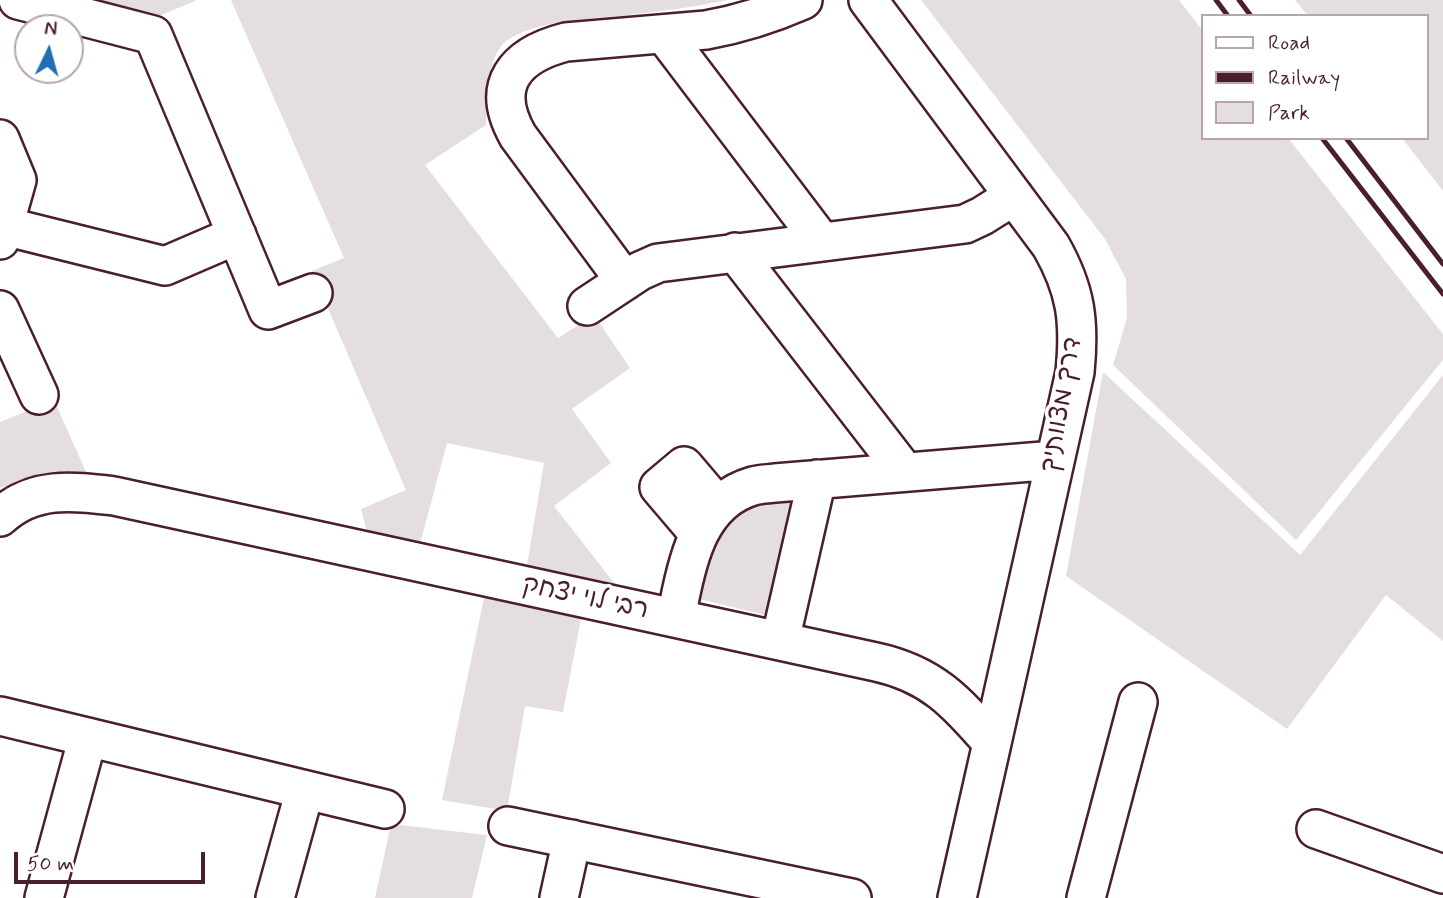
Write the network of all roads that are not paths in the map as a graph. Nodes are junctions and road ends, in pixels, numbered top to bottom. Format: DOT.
graph roads {
  1 [pos="19,0"];
  2 [pos="803,0"];
  3 [pos="868,0"];
  4 [pos="664,34"];
  5 [pos="0,139"];
  6 [pos="1014,196"];
  7 [pos="1,230"];
  8 [pos="237,236"];
  9 [pos="821,242"];
  10 [pos="735,252"];
  11 [pos="625,281"];
  12 [pos="313,293"];
  13 [pos="587,306"];
  14 [pos="0,310"];
  15 [pos="39,395"];
  16 [pos="1055,460"];
  17 [pos="905,472"];
  18 [pos="817,479"];
  19 [pos="0,517"];
  20 [pos="679,603"];
  21 [pos="780,641"];
  22 [pos="1138,702"];
  23 [pos="0,716"];
  24 [pos="88,737"];
  25 [pos="992,743"];
  26 [pos="305,790"];
  27 [pos="385,809"];
  28 [pos="508,825"];
  29 [pos="1316,829"];
  30 [pos="572,839"];
  31 [pos="1443,874"];
  32 [pos="789,892"];
  33 [pos="44,898"];
  34 [pos="275,898"];
  35 [pos="559,898"];
  36 [pos="852,898"];
  37 [pos="957,898"];
  38 [pos="1086,898"];
  1 -- 8 [label="street"];
  2 -- 4 [label="street"];
  3 -- 6 [label="street, דרך מצוותיך"];
  4 -- 9 [label="street"];
  4 -- 11 [label="street"];
  5 -- 7 [label="street"];
  6 -- 9 [label="street"];
  6 -- 16 [label="street, דרך מצוותיך"];
  7 -- 8 [label="street"];
  8 -- 12 [label="street"];
  9 -- 10 [label="street"];
  10 -- 11 [label="street"];
  10 -- 17 [label="street"];
  11 -- 13 [label="street"];
  14 -- 15 [label="street"];
  16 -- 17 [label="street"];
  16 -- 25 [label="street, דרך מצוותיך"];
  17 -- 18 [label="street"];
  18 -- 20 [label="street"];
  18 -- 21 [label="street"];
  19 -- 21 [label="street, רבי לוי יצחק"];
  21 -- 25 [label="street, רבי לוי יצחק"];
  22 -- 38 [label="street"];
  23 -- 24 [label="street"];
  24 -- 26 [label="street"];
  24 -- 33 [label="street"];
  25 -- 37 [label="street"];
  26 -- 27 [label="street"];
  26 -- 34 [label="street"];
  28 -- 30 [label="street"];
  29 -- 31 [label="street"];
  30 -- 32 [label="street"];
  30 -- 35 [label="street"];
  32 -- 36 [label="street"];
}
